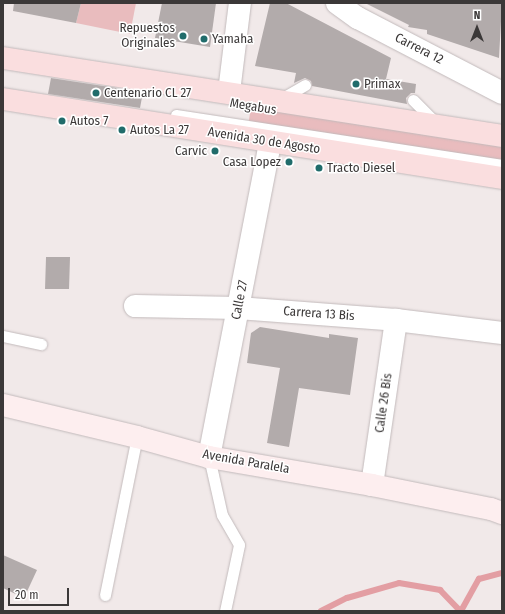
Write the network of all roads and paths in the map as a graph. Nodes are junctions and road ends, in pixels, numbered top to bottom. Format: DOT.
graph roads {
  1 [pos="240,3"];
  2 [pos="337,3"];
  3 [pos="3,58"];
  4 [pos="3,68"];
  5 [pos="305,85"];
  6 [pos="3,88"];
  7 [pos="229,92"];
  8 [pos="502,93"];
  9 [pos="3,100"];
  10 [pos="278,100"];
  11 [pos="413,100"];
  12 [pos="440,126"];
  13 [pos="502,136"];
  14 [pos="270,142"];
  15 [pos="502,147"];
  16 [pos="502,165"];
  17 [pos="502,178"];
  18 [pos="135,306"];
  19 [pos="238,308"];
  20 [pos="396,320"];
  21 [pos="502,333"];
  22 [pos="3,336"];
  23 [pos="41,344"];
  24 [pos="3,405"];
  25 [pos="137,437"];
  26 [pos="209,457"];
  27 [pos="372,486"];
  28 [pos="498,510"];
  29 [pos="105,595"];
  30 [pos="225,611"];
  1 -- 7 [label="street"];
  2 -- 8 [label="street, Carrera 12"];
  3 -- 7 [label="main road"];
  4 -- 15 [label="lane, Megabus"];
  5 -- 10 [label="lane"];
  6 -- 16 [label="lane, Megabus"];
  7 -- 10 [label="main road"];
  9 -- 14 [label="main road, Avenida 30 de Agosto"];
  10 -- 12 [label="main road"];
  11 -- 12 [label="lane"];
  12 -- 13 [label="main road"];
  14 -- 17 [label="main road, Avenida 30 de Agosto"];
  14 -- 19 [label="street, Calle 27"];
  18 -- 19 [label="street, Carrera 13 Bis"];
  19 -- 20 [label="street, Carrera 13 Bis"];
  19 -- 26 [label="street, Calle 27"];
  20 -- 21 [label="street, Carrera 13 Bis"];
  20 -- 27 [label="street, Calle 26 Bis"];
  22 -- 23 [label="lane"];
  24 -- 25 [label="main road, Avenida Paralela"];
  25 -- 26 [label="main road, Avenida Paralela"];
  25 -- 29 [label="lane"];
  26 -- 27 [label="main road, Avenida Paralela"];
  26 -- 30 [label="lane"];
  27 -- 28 [label="main road, Avenida Paralela"];
}
